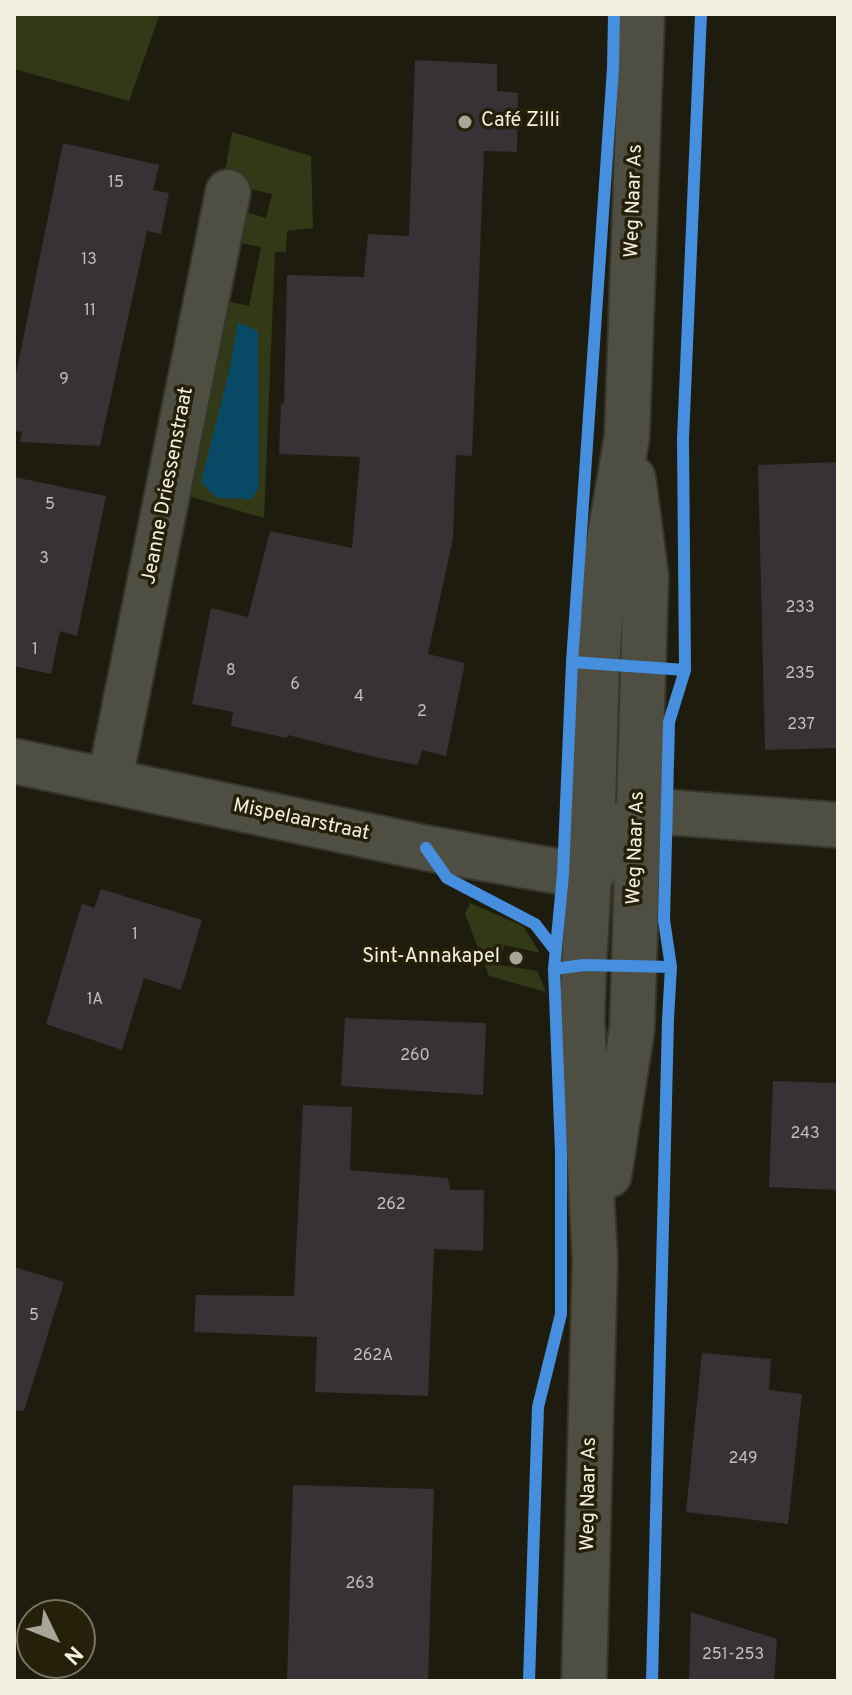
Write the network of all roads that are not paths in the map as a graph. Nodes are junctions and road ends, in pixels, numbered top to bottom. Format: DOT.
graph roads {
  1 [pos="642,14"];
  2 [pos="228,192"];
  3 [pos="627,436"];
  4 [pos="14,761"];
  5 [pos="110,779"];
  6 [pos="638,810"];
  7 [pos="838,825"];
  8 [pos="589,877"];
  9 [pos="595,1259"];
  10 [pos="584,1681"];
  1 -- 3 [label="main road, Weg Naar As"];
  2 -- 5 [label="main road, Jeanne Driessenstraat"];
  3 -- 6 [label="main road, Weg Naar As"];
  3 -- 8 [label="main road, Weg Naar As"];
  4 -- 5 [label="main road, Mispelaarstraat"];
  5 -- 8 [label="main road, Mispelaarstraat"];
  6 -- 7 [label="main road"];
  6 -- 8 [label="main road"];
  6 -- 9 [label="main road, Weg Naar As"];
  8 -- 9 [label="main road, Weg Naar As"];
  9 -- 10 [label="main road, Weg Naar As"];
}
